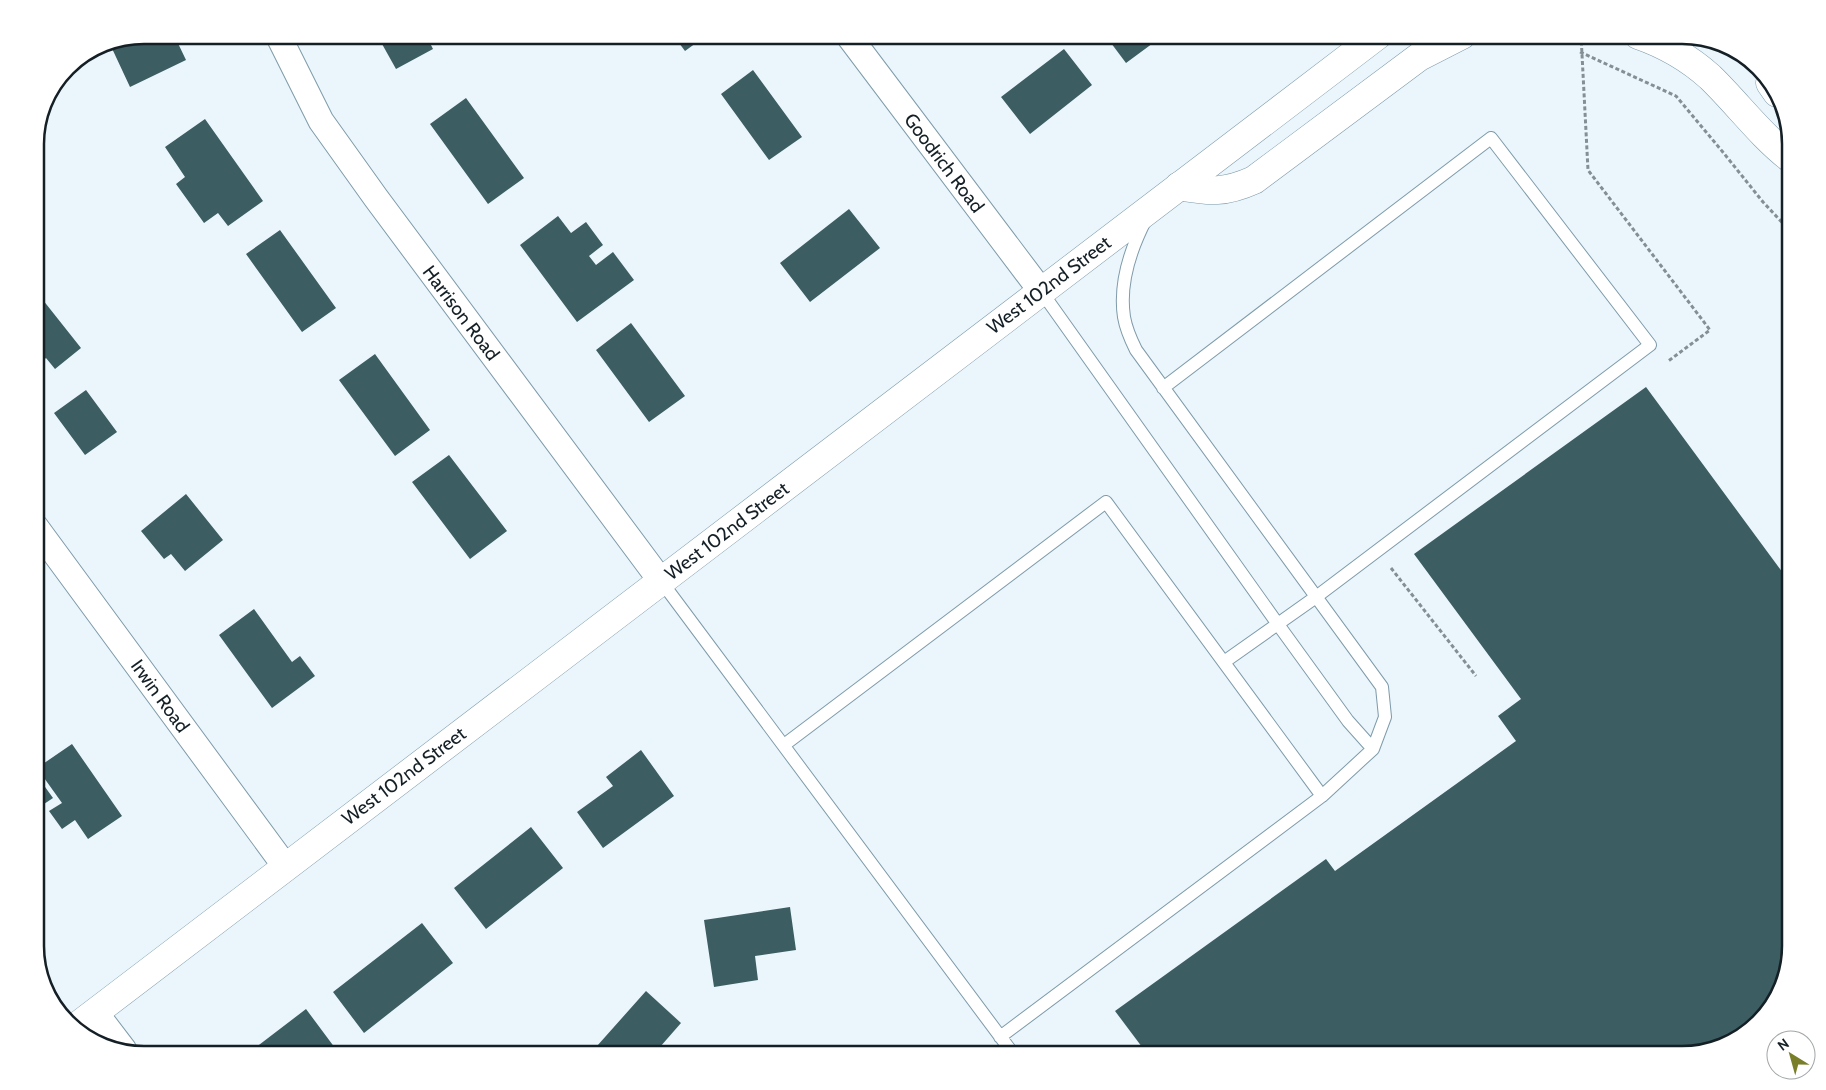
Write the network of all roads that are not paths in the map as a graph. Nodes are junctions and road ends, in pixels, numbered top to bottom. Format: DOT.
graph roads {
  1 [pos="282,44"];
  2 [pos="855,44"];
  3 [pos="1366,44"];
  4 [pos="1444,44"];
  5 [pos="1659,44"];
  6 [pos="1782,152"];
  7 [pos="1179,186"];
  8 [pos="1154,206"];
  9 [pos="1041,292"];
  10 [pos="1163,388"];
  11 [pos="44,538"];
  12 [pos="661,581"];
  13 [pos="1316,597"];
  14 [pos="1277,623"];
  15 [pos="1224,662"];
  16 [pos="784,745"];
  17 [pos="1373,749"];
  18 [pos="1322,796"];
  19 [pos="285,866"];
  20 [pos="86,1019"];
  21 [pos="1000,1037"];
  22 [pos="114,1042"];
  23 [pos="1007,1046"];
  1 -- 12 [label="street, Harrison Road"];
  2 -- 9 [label="street, Goodrich Road"];
  3 -- 7 [label="street, West 102nd Street"];
  4 -- 7 [label="street"];
  5 -- 6 [label="street"];
  7 -- 8 [label="street, West 102nd Street"];
  8 -- 9 [label="street, West 102nd Street"];
  8 -- 10 [label="lane"];
  9 -- 12 [label="street, West 102nd Street"];
  9 -- 14 [label="lane"];
  10 -- 13 [label="lane"];
  10 -- 13 [label="lane"];
  11 -- 19 [label="street, Irwin Road"];
  12 -- 16 [label="lane"];
  12 -- 19 [label="street, West 102nd Street"];
  13 -- 14 [label="lane"];
  13 -- 17 [label="lane"];
  14 -- 15 [label="lane"];
  14 -- 17 [label="lane"];
  15 -- 16 [label="lane"];
  15 -- 18 [label="lane"];
  16 -- 21 [label="lane"];
  17 -- 18 [label="lane"];
  18 -- 21 [label="lane"];
  19 -- 20 [label="street, West 102nd Street"];
  20 -- 22 [label="street"];
  21 -- 23 [label="lane"];
}
